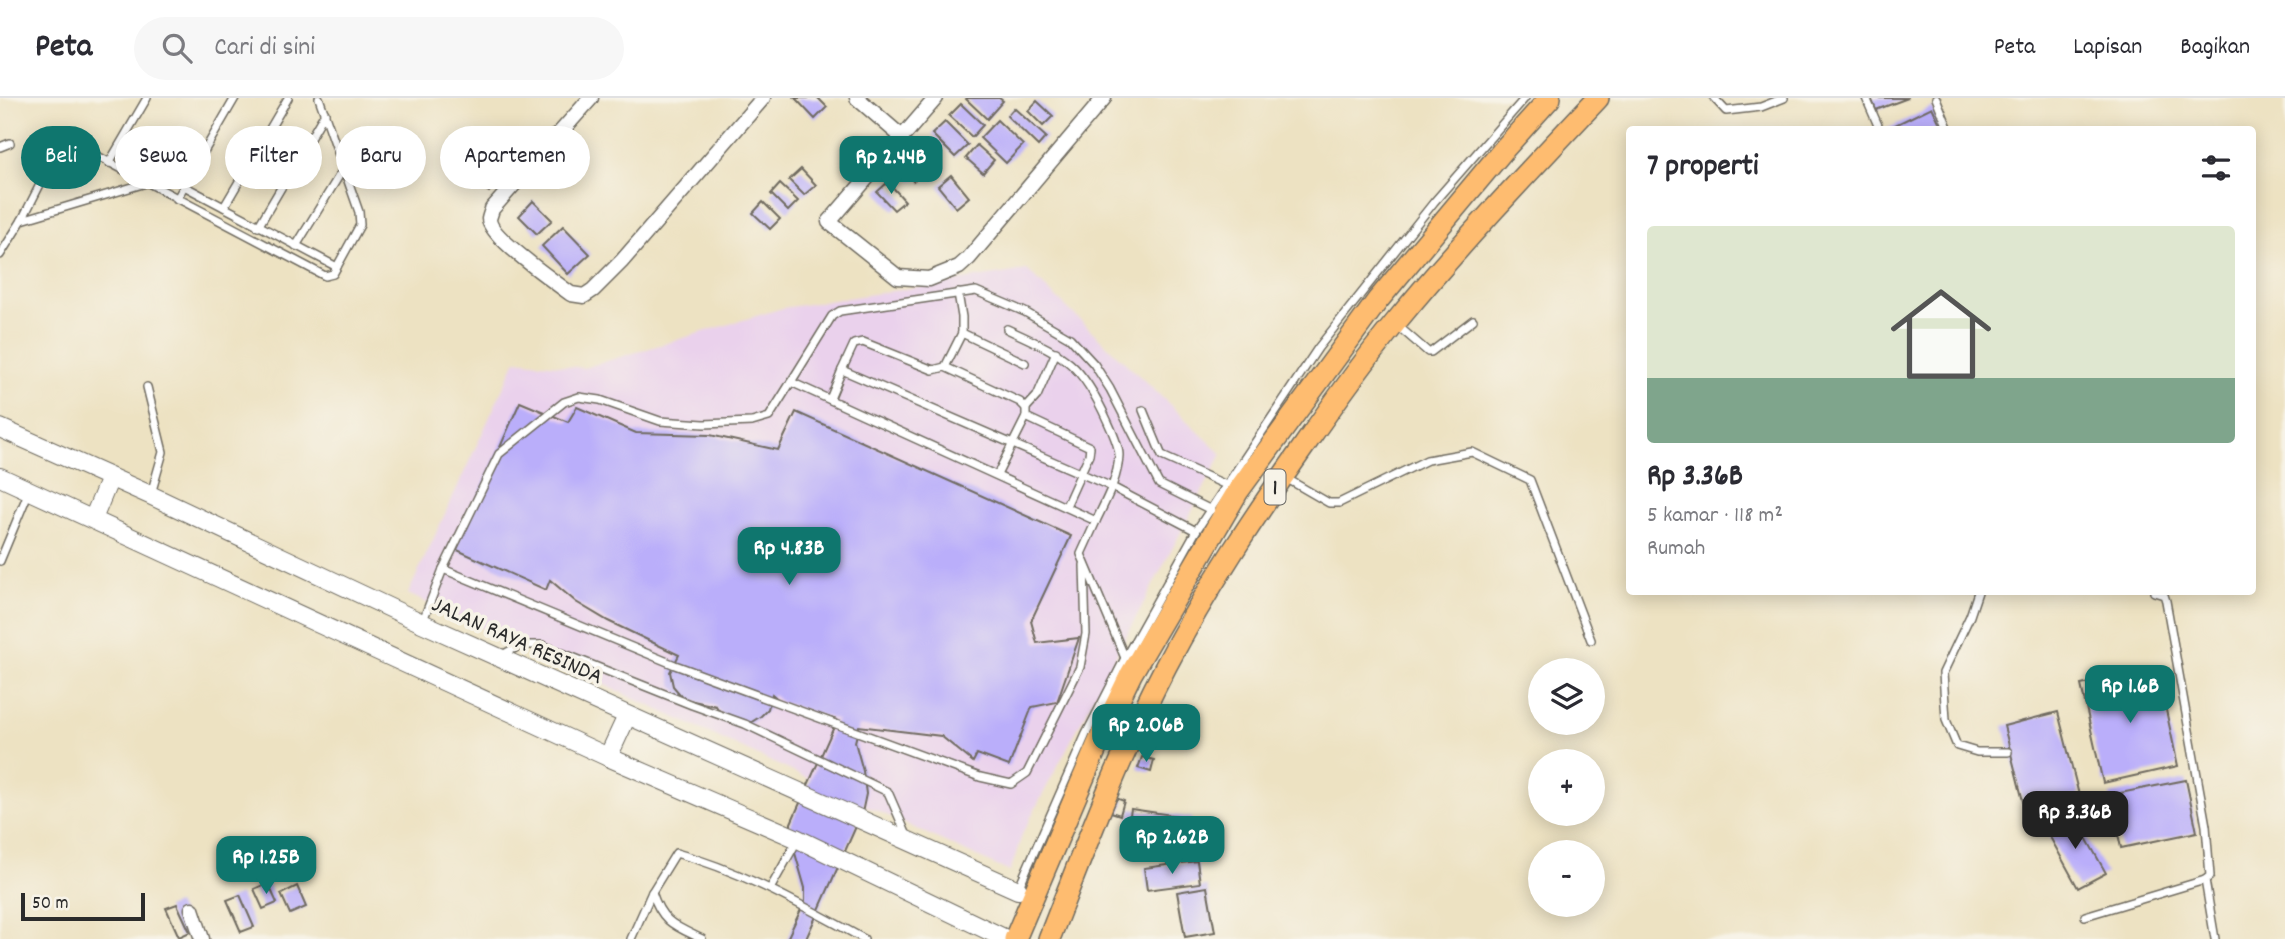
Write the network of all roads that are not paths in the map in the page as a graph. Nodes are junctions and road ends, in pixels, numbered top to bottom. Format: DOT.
graph roads {
  1 [pos="147,98"];
  2 [pos="235,98"];
  3 [pos="288,98"];
  4 [pos="319,98"];
  5 [pos="591,98"];
  6 [pos="763,98"];
  7 [pos="857,98"];
  8 [pos="936,98"];
  9 [pos="1104,98"];
  10 [pos="1525,98"];
  11 [pos="1550,98"];
  12 [pos="1598,98"];
  13 [pos="1714,98"];
  14 [pos="1784,98"];
  15 [pos="1866,98"];
  16 [pos="1936,98"];
  17 [pos="325,113"];
  18 [pos="1878,126"];
  19 [pos="1947,126"];
  20 [pos="902,137"];
  21 [pos="211,139"];
  22 [pos="336,142"];
  23 [pos="10,143"];
  24 [pos="0,147"];
  25 [pos="109,163"];
  26 [pos="115,166"];
  27 [pos="336,181"];
  28 [pos="126,189"];
  29 [pos="158,189"];
  30 [pos="182,189"];
  31 [pos="190,189"];
  32 [pos="352,189"];
  33 [pos="177,199"];
  34 [pos="224,207"];
  35 [pos="22,220"];
  36 [pos="258,226"];
  37 [pos="296,246"];
  38 [pos="0,255"];
  39 [pos="337,267"];
  40 [pos="958,293"];
  41 [pos="1473,320"];
  42 [pos="1395,323"];
  43 [pos="1007,329"];
  44 [pos="962,333"];
  45 [pos="1056,352"];
  46 [pos="1026,363"];
  47 [pos="945,367"];
  48 [pos="842,370"];
  49 [pos="790,382"];
  50 [pos="147,387"];
  51 [pos="830,400"];
  52 [pos="1027,408"];
  53 [pos="1143,410"];
  54 [pos="1026,417"];
  55 [pos="0,428"];
  56 [pos="1013,443"];
  57 [pos="1081,473"];
  58 [pos="997,475"];
  59 [pos="0,477"];
  60 [pos="1283,477"];
  61 [pos="110,478"];
  62 [pos="1226,485"];
  63 [pos="1112,487"];
  64 [pos="30,491"];
  65 [pos="150,495"];
  66 [pos="1066,506"];
  67 [pos="1210,510"];
  68 [pos="93,519"];
  69 [pos="1096,521"];
  70 [pos="1196,531"];
  71 [pos="0,561"];
  72 [pos="1084,565"];
  73 [pos="443,569"];
  74 [pos="1977,595"];
  75 [pos="2164,595"];
  76 [pos="422,623"];
  77 [pos="1591,640"];
  78 [pos="500,656"];
  79 [pos="1125,658"];
  80 [pos="628,716"];
  81 [pos="2008,752"];
  82 [pos="608,757"];
  83 [pos="798,839"];
  84 [pos="911,843"];
  85 [pos="2205,880"];
  86 [pos="770,889"];
  87 [pos="1018,890"];
  88 [pos="652,892"];
  89 [pos="192,909"];
  90 [pos="2085,916"];
  91 [pos="1004,938"];
  92 [pos="202,939"];
  93 [pos="631,939"];
  94 [pos="702,939"];
  95 [pos="864,939"];
  96 [pos="1049,939"];
  97 [pos="2215,939"];
  1 -- 25 [label="lane"];
  2 -- 21 [label="lane"];
  3 -- 34 [label="lane"];
  4 -- 17 [label="lane"];
  5 -- 6 [label="street"];
  7 -- 20 [label="street"];
  8 -- 20 [label="street"];
  9 -- 20 [label="street"];
  10 -- 62 [label="lane"];
  11 -- 91 [label="main road, 1"];
  12 -- 42 [label="main road, 1"];
  13 -- 14 [label="lane"];
  15 -- 18 [label="lane"];
  16 -- 19 [label="lane"];
  17 -- 22 [label="lane"];
  17 -- 36 [label="lane"];
  23 -- 24 [label="lane"];
  25 -- 26 [label="lane"];
  25 -- 35 [label="lane"];
  27 -- 37 [label="lane"];
  28 -- 35 [label="lane"];
  29 -- 33 [label="lane"];
  30 -- 33 [label="lane"];
  31 -- 34 [label="lane"];
  32 -- 39 [label="lane"];
  33 -- 39 [label="lane"];
  34 -- 36 [label="lane"];
  35 -- 38 [label="lane"];
  36 -- 37 [label="lane"];
  37 -- 39 [label="lane"];
  40 -- 44 [label="lane"];
  40 -- 49 [label="lane"];
  40 -- 67 [label="lane"];
  41 -- 42 [label="lane"];
  42 -- 60 [label="main road, 1"];
  43 -- 45 [label="lane"];
  44 -- 46 [label="lane"];
  44 -- 47 [label="lane"];
  45 -- 52 [label="lane"];
  45 -- 63 [label="lane"];
  47 -- 48 [label="lane"];
  47 -- 52 [label="lane"];
  48 -- 51 [label="lane"];
  48 -- 56 [label="lane"];
  49 -- 51 [label="lane"];
  49 -- 73 [label="lane"];
  50 -- 65 [label="lane"];
  51 -- 58 [label="lane"];
  52 -- 54 [label="lane"];
  53 -- 62 [label="lane"];
  54 -- 56 [label="lane"];
  54 -- 57 [label="lane"];
  55 -- 61 [label="street, JALAN RAYA RESINDA"];
  56 -- 57 [label="lane"];
  56 -- 58 [label="lane"];
  57 -- 63 [label="lane"];
  57 -- 66 [label="lane"];
  58 -- 66 [label="lane"];
  59 -- 64 [label="street"];
  60 -- 77 [label="lane"];
  60 -- 96 [label="main road, 1"];
  61 -- 65 [label="street, JALAN RAYA RESINDA"];
  61 -- 68 [label="street"];
  62 -- 67 [label="lane"];
  63 -- 69 [label="lane"];
  63 -- 70 [label="lane"];
  64 -- 68 [label="street"];
  64 -- 71 [label="lane"];
  65 -- 76 [label="street, JALAN RAYA RESINDA"];
  66 -- 69 [label="lane"];
  67 -- 70 [label="lane"];
  68 -- 82 [label="street"];
  69 -- 72 [label="lane"];
  70 -- 79 [label="lane"];
  72 -- 73 [label="lane"];
  72 -- 79 [label="lane"];
  73 -- 76 [label="lane"];
  74 -- 81 [label="lane"];
  75 -- 85 [label="lane"];
  76 -- 78 [label="street, JALAN RAYA RESINDA"];
  78 -- 80 [label="street, JALAN RAYA RESINDA"];
  78 -- 84 [label="lane"];
  79 -- 87 [label="lane"];
  80 -- 82 [label="street"];
  80 -- 84 [label="street, JALAN RAYA RESINDA"];
  82 -- 83 [label="street"];
  83 -- 86 [label="lane"];
  83 -- 91 [label="street"];
  84 -- 87 [label="street, JALAN RAYA RESINDA"];
  85 -- 90 [label="lane"];
  85 -- 97 [label="lane"];
  86 -- 88 [label="lane"];
  86 -- 95 [label="lane"];
  88 -- 93 [label="lane"];
  88 -- 94 [label="lane"];
  89 -- 92 [label="street"];
}
